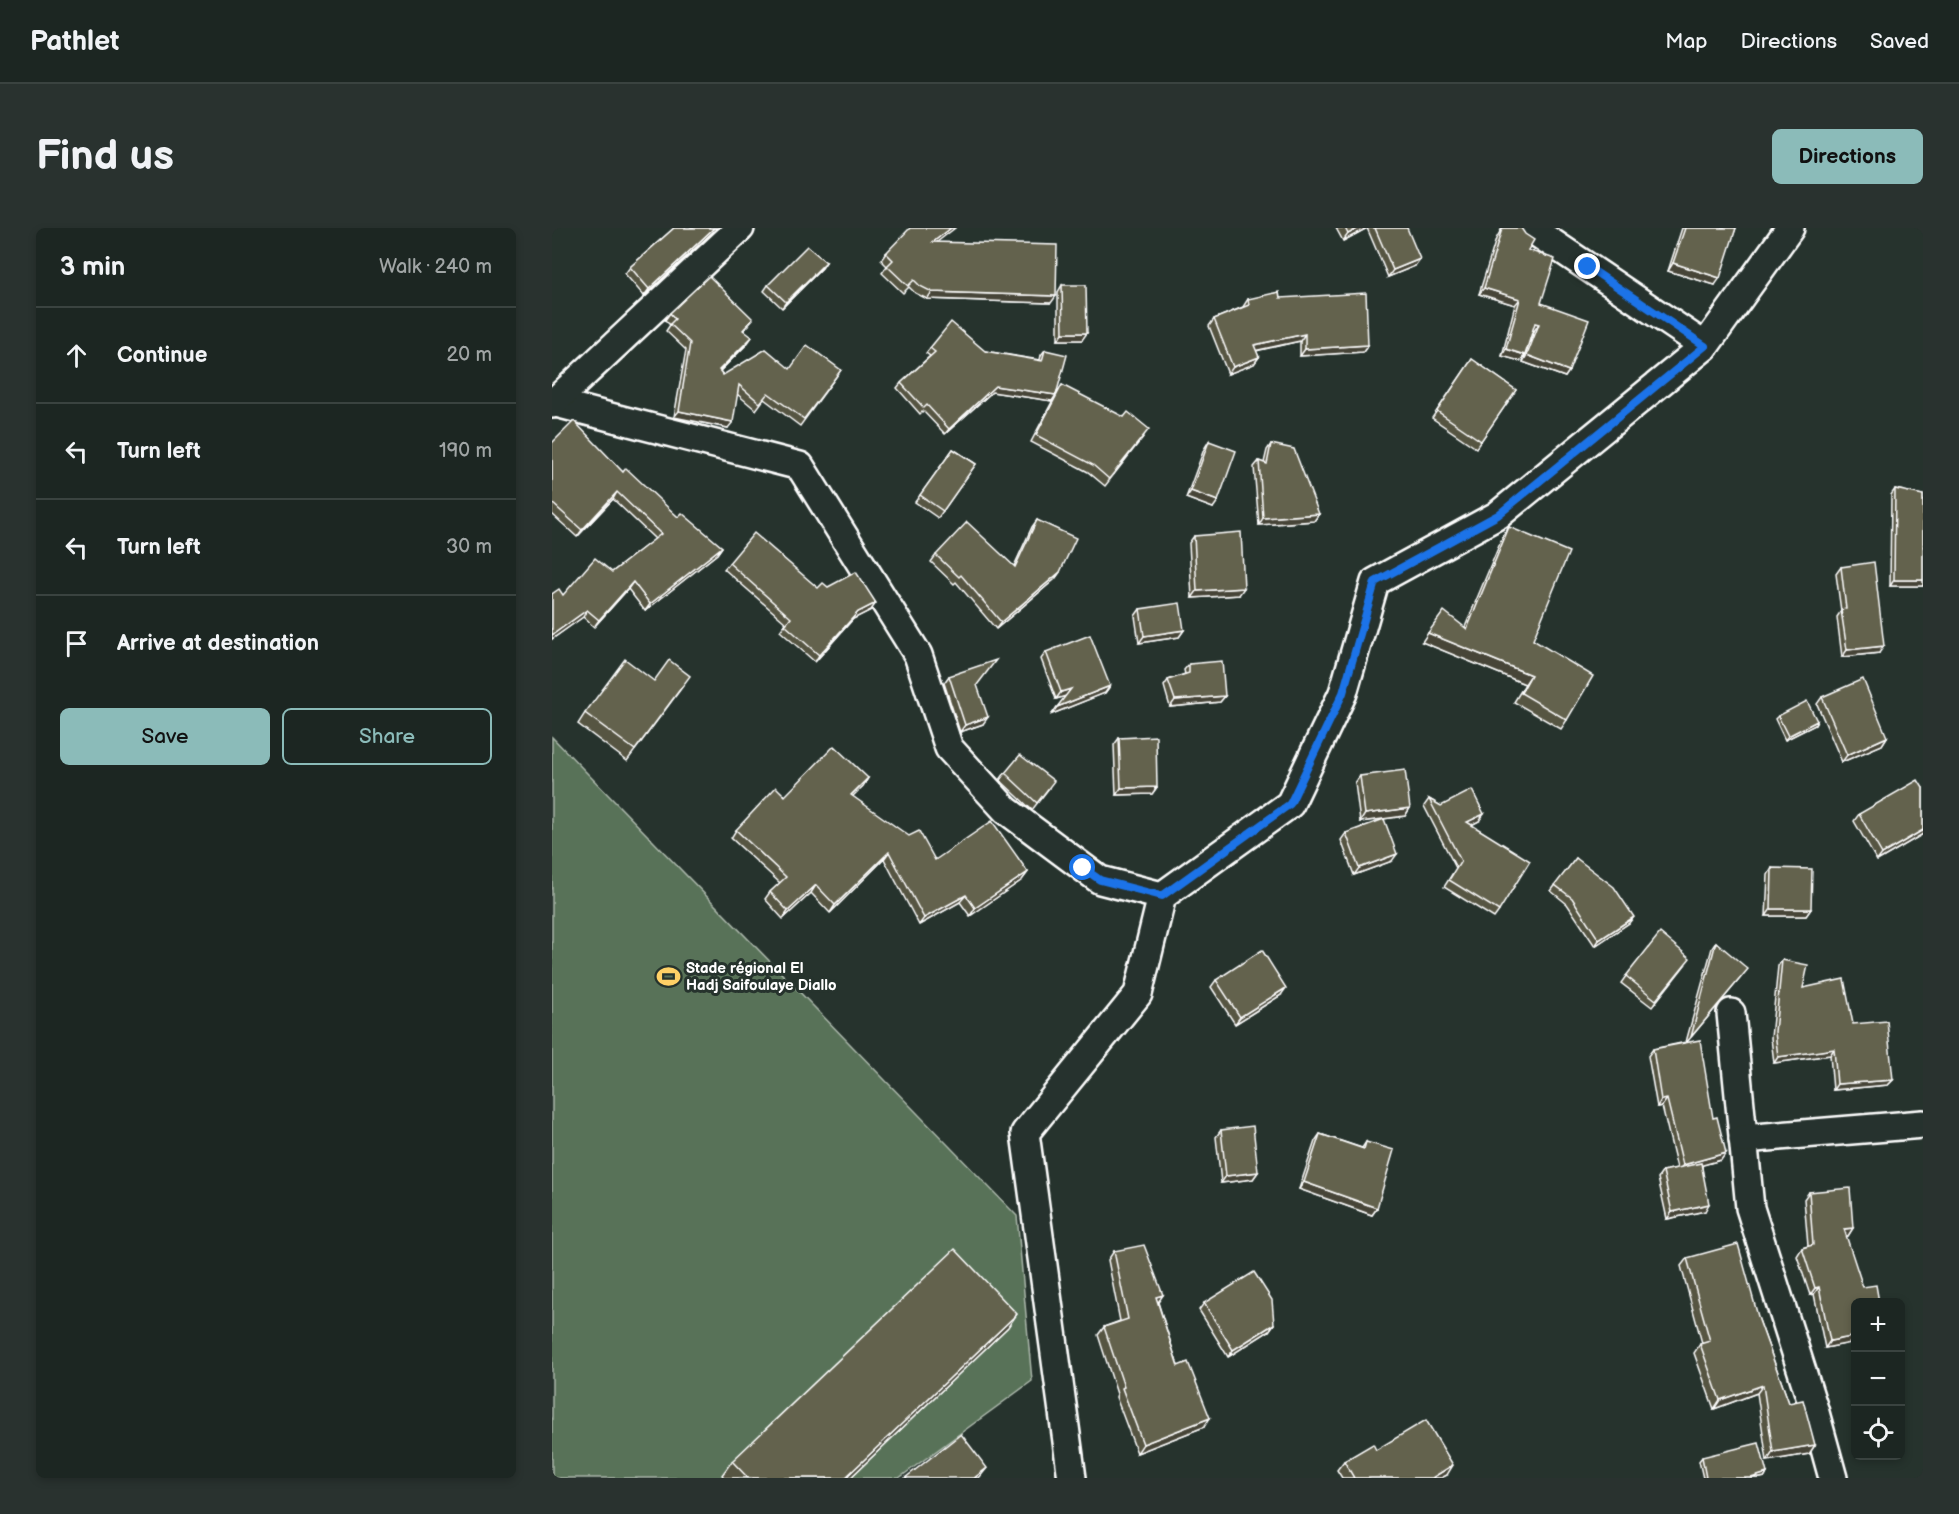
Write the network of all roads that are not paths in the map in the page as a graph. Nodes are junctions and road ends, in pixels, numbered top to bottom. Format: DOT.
graph roads {
  1 [pos="740,228"];
  2 [pos="1530,228"];
  3 [pos="1790,228"];
  4 [pos="1705,346"];
  5 [pos="552,403"];
  6 [pos="1162,896"];
  7 [pos="1731,1013"];
  8 [pos="1923,1124"];
  9 [pos="1743,1139"];
  10 [pos="1072,1478"];
  11 [pos="1833,1478"];
  1 -- 5 [label="street"];
  2 -- 4 [label="street"];
  3 -- 4 [label="street"];
  4 -- 6 [label="street"];
  5 -- 6 [label="street"];
  6 -- 10 [label="street"];
  7 -- 9 [label="street"];
  8 -- 9 [label="street"];
  9 -- 11 [label="street"];
}
